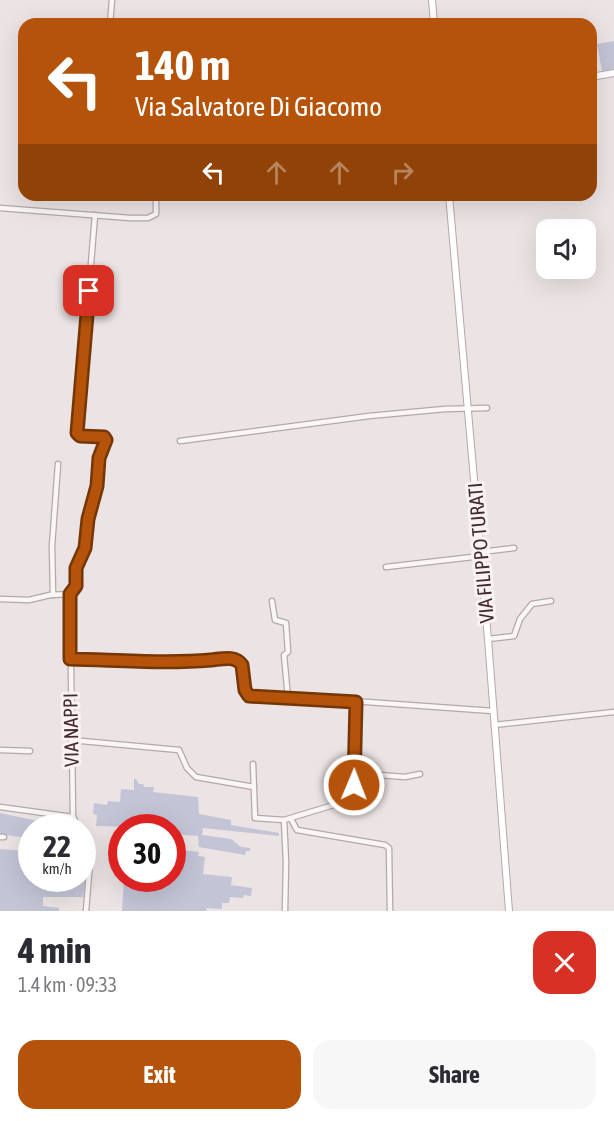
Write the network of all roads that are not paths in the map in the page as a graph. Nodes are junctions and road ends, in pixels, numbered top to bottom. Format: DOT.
graph roads {
  1 [pos="112,0"];
  2 [pos="432,0"];
  3 [pos="110,18"];
  4 [pos="434,18"];
  5 [pos="614,73"];
  6 [pos="597,76"];
  7 [pos="156,201"];
  8 [pos="450,201"];
  9 [pos="0,208"];
  10 [pos="96,215"];
  11 [pos="487,408"];
  12 [pos="468,410"];
  13 [pos="180,441"];
  14 [pos="58,464"];
  15 [pos="514,548"];
  16 [pos="481,554"];
  17 [pos="386,567"];
  18 [pos="70,594"];
  19 [pos="53,595"];
  20 [pos="0,599"];
  21 [pos="272,601"];
  22 [pos="551,601"];
  23 [pos="488,639"];
  24 [pos="70,659"];
  25 [pos="288,698"];
  26 [pos="356,702"];
  27 [pos="493,711"];
  28 [pos="614,712"];
  29 [pos="494,725"];
  30 [pos="71,740"];
  31 [pos="0,750"];
  32 [pos="30,751"];
  33 [pos="254,764"];
  34 [pos="354,772"];
  35 [pos="420,774"];
  36 [pos="254,787"];
  37 [pos="0,807"];
  38 [pos="51,814"];
  39 [pos="73,814"];
  40 [pos="291,819"];
  41 [pos="284,820"];
  42 [pos="88,892"];
  43 [pos="86,911"];
  44 [pos="285,911"];
  45 [pos="390,911"];
  46 [pos="509,911"];
  1 -- 3 [label="street"];
  2 -- 4 [label="street"];
  5 -- 6 [label="street"];
  7 -- 10 [label="street"];
  8 -- 12 [label="street, VIA FILIPPO TURATI"];
  9 -- 10 [label="street"];
  10 -- 18 [label="street, VIA NAPPI"];
  11 -- 12 [label="street"];
  12 -- 13 [label="street"];
  12 -- 16 [label="street, VIA FILIPPO TURATI"];
  14 -- 19 [label="street"];
  15 -- 16 [label="street"];
  16 -- 17 [label="street"];
  16 -- 23 [label="street, VIA FILIPPO TURATI"];
  18 -- 19 [label="street"];
  18 -- 24 [label="street, VIA NAPPI"];
  19 -- 20 [label="street"];
  21 -- 25 [label="street"];
  22 -- 23 [label="street"];
  23 -- 27 [label="street, VIA FILIPPO TURATI"];
  24 -- 25 [label="street"];
  24 -- 30 [label="street, VIA NAPPI"];
  25 -- 26 [label="street"];
  26 -- 27 [label="street"];
  26 -- 34 [label="street"];
  27 -- 29 [label="street, VIA FILIPPO TURATI"];
  28 -- 29 [label="street"];
  29 -- 46 [label="street, VIA FILIPPO TURATI"];
  30 -- 36 [label="street"];
  30 -- 39 [label="street, VIA NAPPI"];
  31 -- 32 [label="street"];
  33 -- 36 [label="street"];
  34 -- 35 [label="street"];
  34 -- 40 [label="street"];
  36 -- 41 [label="street"];
  37 -- 38 [label="street"];
  40 -- 41 [label="street"];
  40 -- 45 [label="street"];
  41 -- 44 [label="street"];
  42 -- 43 [label="street"];
}
